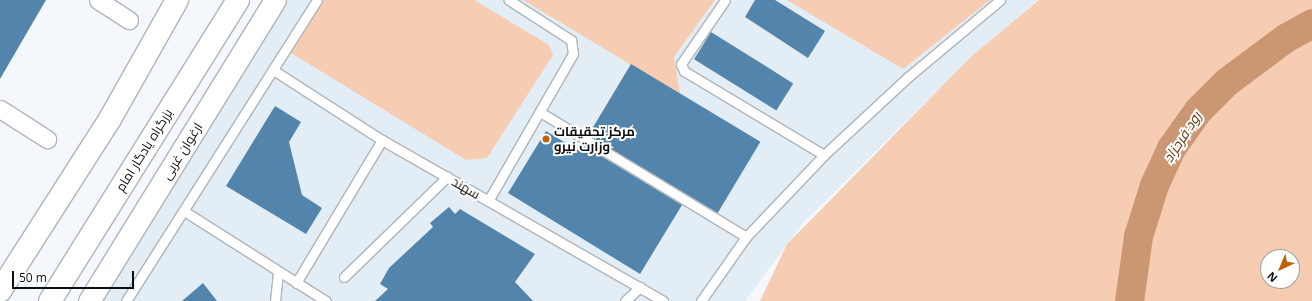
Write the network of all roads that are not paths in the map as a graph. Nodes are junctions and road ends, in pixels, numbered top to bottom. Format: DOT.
graph roads {
  1 [pos="98,0"];
  2 [pos="177,0"];
  3 [pos="238,0"];
  4 [pos="276,0"];
  5 [pos="317,0"];
  6 [pos="509,0"];
  7 [pos="725,0"];
  8 [pos="1000,0"];
  9 [pos="129,20"];
  10 [pos="272,70"];
  11 [pos="0,109"];
  12 [pos="540,112"];
  13 [pos="47,139"];
  14 [pos="382,140"];
  15 [pos="824,155"];
  16 [pos="447,177"];
  17 [pos="488,201"];
  18 [pos="184,211"];
  19 [pos="746,237"];
  20 [pos="278,273"];
  21 [pos="344,277"];
  22 [pos="296,283"];
  23 [pos="640,287"];
  24 [pos="0,291"];
  25 [pos="50,301"];
  26 [pos="89,301"];
  27 [pos="126,301"];
  28 [pos="275,301"];
  29 [pos="326,301"];
  30 [pos="625,301"];
  31 [pos="663,301"];
  32 [pos="701,301"];
  1 -- 9 [label="street"];
  2 -- 24 [label="highway"];
  3 -- 25 [label="highway, بزرگراه یادگار امام"];
  4 -- 26 [label="street, ارغوان غربی"];
  5 -- 10 [label="lane"];
  6 -- 12 [label="lane"];
  7 -- 15 [label="lane"];
  8 -- 15 [label="lane"];
  10 -- 14 [label="lane, سهند"];
  10 -- 18 [label="lane"];
  11 -- 13 [label="street"];
  12 -- 17 [label="lane"];
  12 -- 19 [label="lane"];
  14 -- 16 [label="lane, سهند"];
  14 -- 22 [label="lane"];
  15 -- 19 [label="lane"];
  16 -- 17 [label="lane, سهند"];
  16 -- 21 [label="lane"];
  17 -- 23 [label="lane, سهند"];
  18 -- 20 [label="lane"];
  18 -- 27 [label="lane"];
  19 -- 32 [label="lane"];
  20 -- 22 [label="lane"];
  20 -- 28 [label="lane"];
  22 -- 29 [label="lane"];
  23 -- 30 [label="lane"];
  23 -- 31 [label="lane, سهند"];
}
